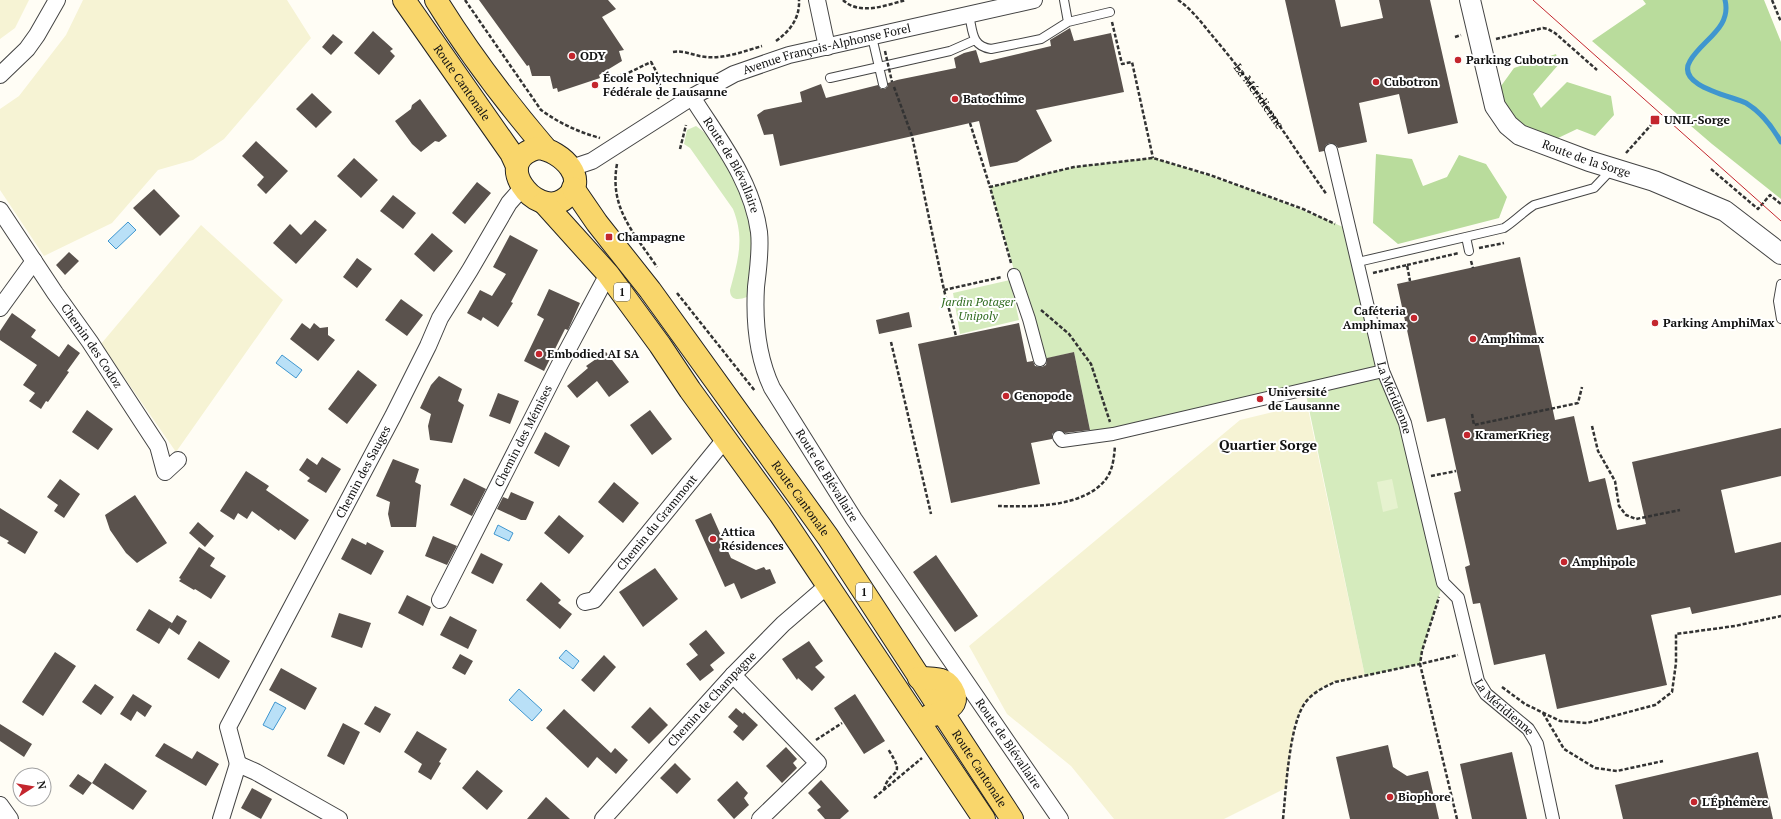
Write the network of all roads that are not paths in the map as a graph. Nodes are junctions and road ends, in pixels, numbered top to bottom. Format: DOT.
graph roads {
  1 [pos="57,0"];
  2 [pos="404,0"];
  3 [pos="436,0"];
  4 [pos="817,0"];
  5 [pos="1034,0"];
  6 [pos="1064,0"];
  7 [pos="1470,0"];
  8 [pos="1001,4"];
  9 [pos="1110,12"];
  10 [pos="969,15"];
  11 [pos="1068,22"];
  12 [pos="872,37"];
  13 [pos="975,40"];
  14 [pos="827,47"];
  15 [pos="879,67"];
  16 [pos="0,75"];
  17 [pos="830,78"];
  18 [pos="883,84"];
  19 [pos="692,97"];
  20 [pos="546,149"];
  21 [pos="1331,150"];
  22 [pos="517,166"];
  23 [pos="1613,167"];
  24 [pos="572,178"];
  25 [pos="524,187"];
  26 [pos="544,202"];
  27 [pos="0,210"];
  28 [pos="1466,237"];
  29 [pos="1469,250"];
  30 [pos="1781,254"];
  31 [pos="34,261"];
  32 [pos="1358,262"];
  33 [pos="608,274"];
  34 [pos="1014,275"];
  35 [pos="1781,284"];
  36 [pos="0,308"];
  37 [pos="1781,318"];
  38 [pos="1040,360"];
  39 [pos="1383,371"];
  40 [pos="1059,437"];
  41 [pos="726,438"];
  42 [pos="178,460"];
  43 [pos="827,586"];
  44 [pos="440,600"];
  45 [pos="585,602"];
  46 [pos="870,650"];
  47 [pos="733,675"];
  48 [pos="942,711"];
  49 [pos="238,764"];
  50 [pos="0,805"];
  51 [pos="10,819"];
  52 [pos="221,819"];
  53 [pos="339,819"];
  54 [pos="603,819"];
  55 [pos="760,819"];
  56 [pos="984,819"];
  57 [pos="1012,819"];
  58 [pos="1060,819"];
  59 [pos="1553,819"];
  1 -- 16 [label="street"];
  2 -- 22 [label="main road, Route Cantonale"];
  3 -- 20 [label="main road, Route Cantonale"];
  4 -- 14 [label="street"];
  5 -- 8 [label="street, Avenue François-Alphonse Forel"];
  6 -- 11 [label="lane"];
  7 -- 23 [label="street, Route de la Sorge"];
  8 -- 10 [label="street, Avenue François-Alphonse Forel"];
  9 -- 11 [label="lane"];
  10 -- 12 [label="street, Avenue François-Alphonse Forel"];
  10 -- 13 [label="lane"];
  11 -- 13 [label="lane"];
  12 -- 14 [label="street, Avenue François-Alphonse Forel"];
  12 -- 15 [label="lane"];
  13 -- 15 [label="lane"];
  14 -- 19 [label="street, Avenue François-Alphonse Forel"];
  15 -- 17 [label="lane"];
  15 -- 18 [label="lane"];
  19 -- 24 [label="street, Avenue François-Alphonse Forel"];
  19 -- 58 [label="street, Route de Blévallaire"];
  20 -- 22 [label="main road"];
  20 -- 24 [label="main road"];
  21 -- 32 [label="street, La Méridienne"];
  22 -- 25 [label="main road"];
  23 -- 28 [label="lane"];
  23 -- 30 [label="street, Route de la Sorge"];
  24 -- 26 [label="main road"];
  24 -- 48 [label="main road, Route Cantonale / 1"];
  25 -- 26 [label="main road"];
  25 -- 49 [label="street, Chemin des Sauges"];
  26 -- 33 [label="main road, Route Cantonale / 1"];
  27 -- 31 [label="street, Chemin des Codoz"];
  28 -- 29 [label="lane"];
  28 -- 32 [label="lane"];
  31 -- 36 [label="street"];
  31 -- 42 [label="street, Chemin des Codoz"];
  32 -- 39 [label="street, La Méridienne"];
  33 -- 41 [label="main road, Route Cantonale / 1"];
  33 -- 44 [label="street, Chemin des Mémises"];
  34 -- 38 [label="street"];
  35 -- 37 [label="lane"];
  39 -- 40 [label="street"];
  39 -- 59 [label="street, La Méridienne"];
  41 -- 43 [label="main road, Route Cantonale / 1"];
  41 -- 45 [label="street, Chemin du Grammont"];
  43 -- 46 [label="main road, Route Cantonale / 1"];
  43 -- 47 [label="street, Chemin de Champagne"];
  46 -- 48 [label="main road"];
  46 -- 56 [label="main road, Route Cantonale / 1"];
  47 -- 54 [label="street, Chemin de Champagne"];
  47 -- 55 [label="street"];
  48 -- 57 [label="main road, Route Cantonale / 1"];
  49 -- 52 [label="street"];
  49 -- 53 [label="street"];
  50 -- 51 [label="street"];
}
